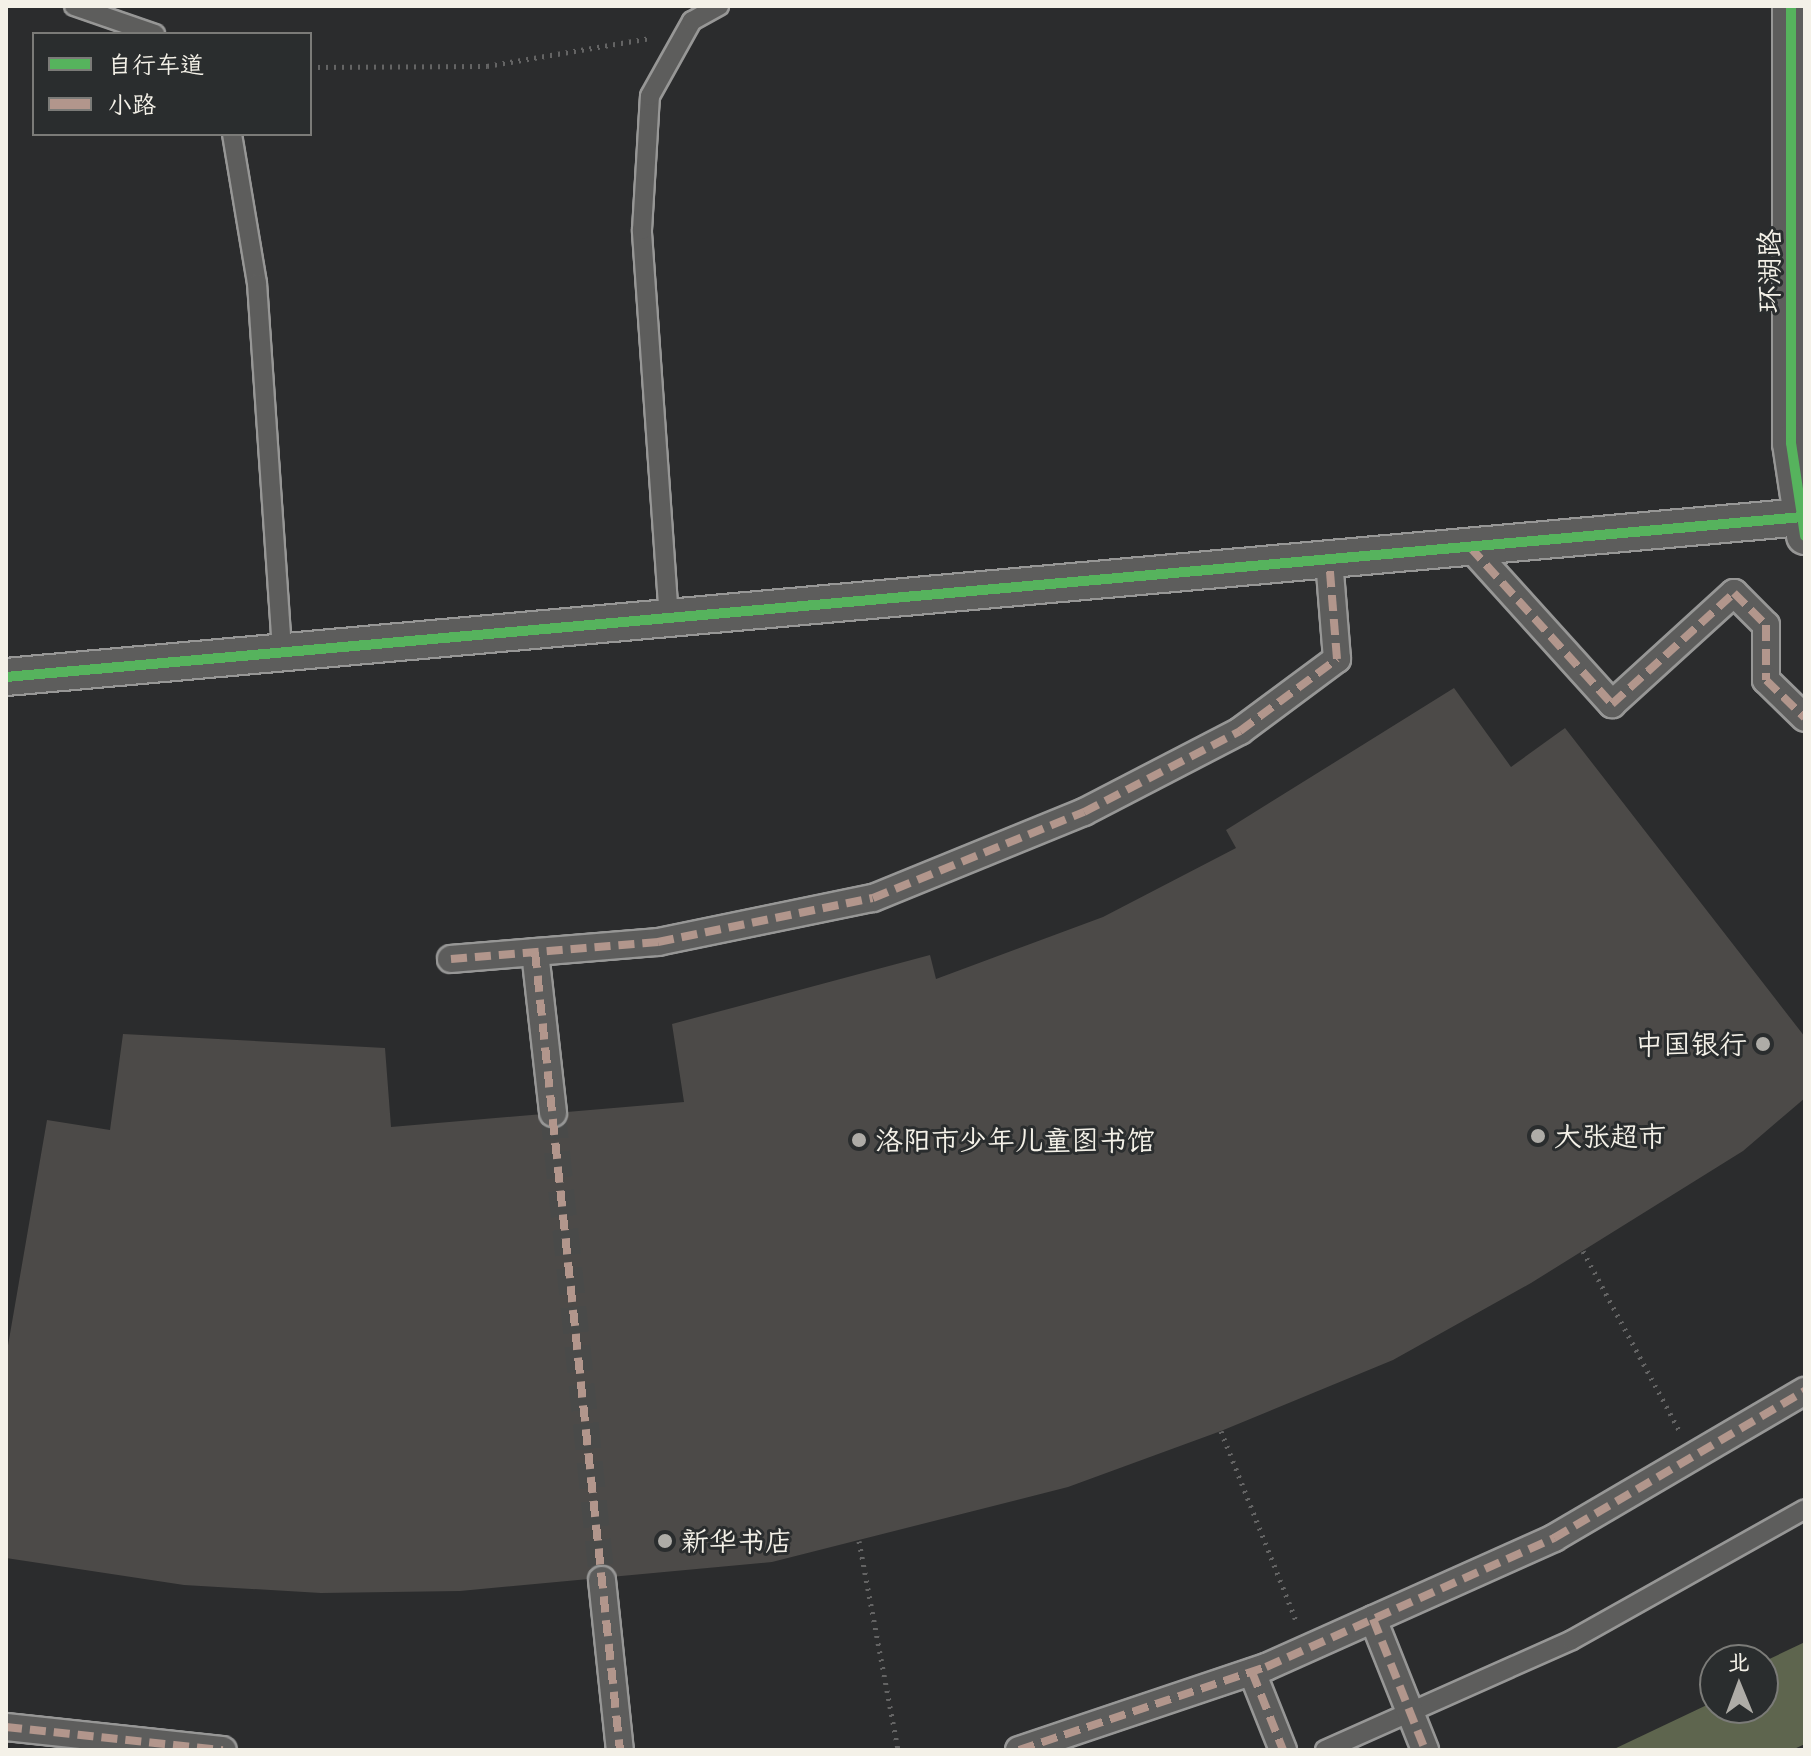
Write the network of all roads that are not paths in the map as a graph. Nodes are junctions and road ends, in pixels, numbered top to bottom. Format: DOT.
graph roads {
  1 [pos="74,6"];
  2 [pos="719,6"];
  3 [pos="1791,6"];
  4 [pos="149,32"];
  5 [pos="232,136"];
  6 [pos="1803,526"];
  7 [pos="1470,547"];
  8 [pos="1329,559"];
  9 [pos="669,619"];
  10 [pos="282,650"];
  11 [pos="6,677"];
  12 [pos="1805,718"];
  13 [pos="535,952"];
  14 [pos="451,959"];
  15 [pos="553,1113"];
  16 [pos="1805,1391"];
  17 [pos="1805,1509"];
  18 [pos="602,1580"];
  19 [pos="1373,1619"];
  20 [pos="1252,1672"];
  21 [pos="1411,1715"];
  22 [pos="6,1727"];
  23 [pos="223,1750"];
  24 [pos="620,1750"];
  25 [pos="1019,1750"];
  26 [pos="1283,1750"];
  27 [pos="1325,1750"];
  28 [pos="1425,1750"];
  1 -- 4 [label="lane"];
  2 -- 9 [label="lane"];
  3 -- 6 [label="street, 环湖路"];
  5 -- 10 [label="lane"];
  6 -- 7 [label="street"];
  7 -- 8 [label="street"];
  7 -- 12 [label="street"];
  8 -- 9 [label="street"];
  8 -- 13 [label="street"];
  9 -- 10 [label="street"];
  10 -- 11 [label="street"];
  13 -- 14 [label="street"];
  13 -- 15 [label="street"];
  16 -- 19 [label="street"];
  17 -- 21 [label="lane"];
  18 -- 24 [label="street"];
  19 -- 20 [label="street"];
  19 -- 21 [label="street"];
  20 -- 25 [label="street"];
  20 -- 26 [label="street"];
  21 -- 27 [label="lane"];
  21 -- 28 [label="street"];
  22 -- 23 [label="street"];
}
